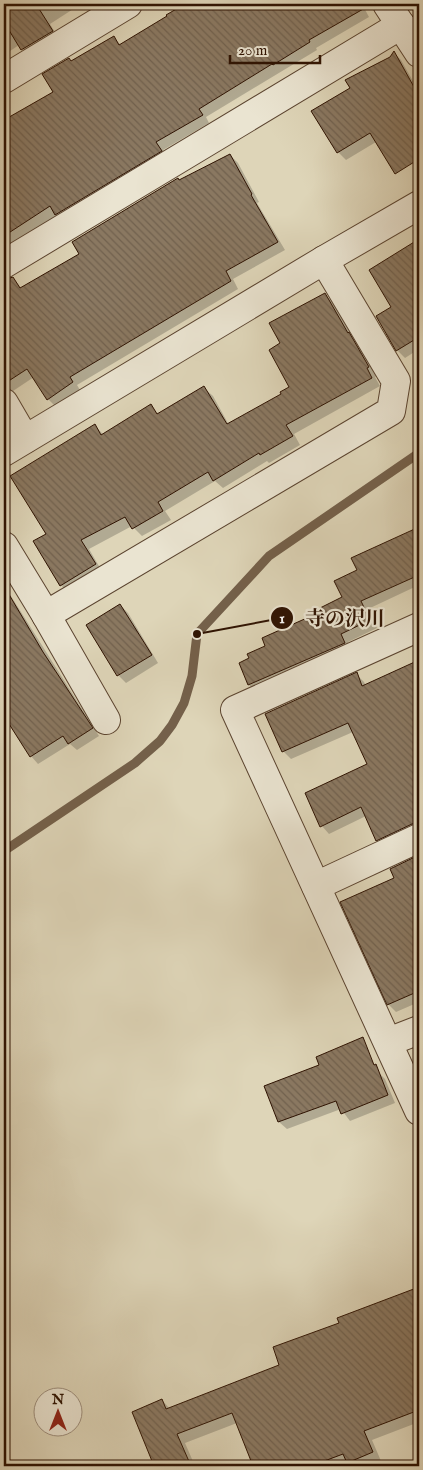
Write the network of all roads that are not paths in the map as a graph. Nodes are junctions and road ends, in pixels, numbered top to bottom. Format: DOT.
graph roads {
  1 [pos="128,4"];
  2 [pos="394,14"];
  3 [pos="419,53"];
  4 [pos="4,78"];
  5 [pos="419,205"];
  6 [pos="324,260"];
  7 [pos="4,264"];
  8 [pos="4,403"];
  9 [pos="14,445"];
  10 [pos="4,546"];
  11 [pos="46,615"];
  12 [pos="419,627"];
  13 [pos="106,720"];
  14 [pos="419,838"];
  15 [pos="316,886"];
  16 [pos="419,1030"];
  17 [pos="388,1042"];
  18 [pos="419,1111"];
  1 -- 4 [label="street"];
  2 -- 3 [label="street"];
  2 -- 7 [label="street"];
  5 -- 6 [label="street"];
  6 -- 9 [label="street"];
  6 -- 11 [label="street"];
  8 -- 9 [label="street"];
  10 -- 11 [label="street"];
  11 -- 13 [label="street"];
  12 -- 15 [label="street"];
  14 -- 15 [label="street"];
  15 -- 17 [label="street"];
  16 -- 17 [label="street"];
  17 -- 18 [label="street"];
}
